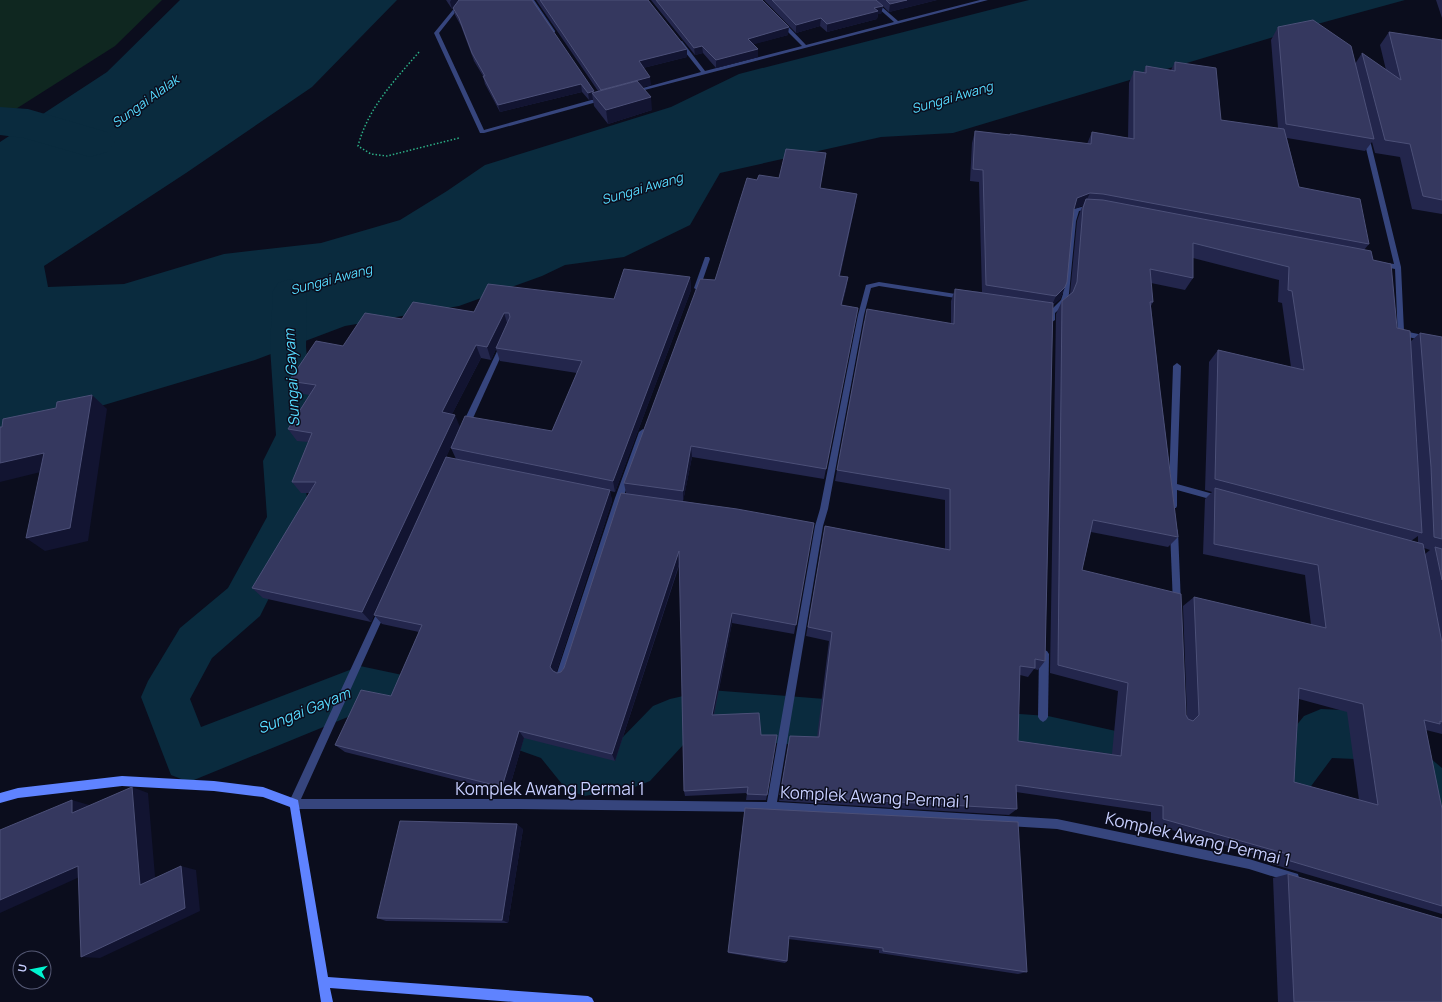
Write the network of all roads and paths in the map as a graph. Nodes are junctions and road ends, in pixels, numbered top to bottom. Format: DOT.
graph roads {
  1 [pos="463,0"];
  2 [pos="532,0"];
  3 [pos="871,0"];
  4 [pos="983,0"];
  5 [pos="779,21"];
  6 [pos="897,23"];
  7 [pos="436,33"];
  8 [pos="676,37"];
  9 [pos="557,38"];
  10 [pos="805,47"];
  11 [pos="704,73"];
  12 [pos="629,92"];
  13 [pos="595,94"];
  14 [pos="606,98"];
  15 [pos="599,100"];
  16 [pos="482,132"];
  17 [pos="1365,132"];
  18 [pos="1097,209"];
  19 [pos="707,259"];
  20 [pos="1375,263"];
  21 [pos="1398,267"];
  22 [pos="694,296"];
  23 [pos="974,299"];
  24 [pos="1052,328"];
  25 [pos="1401,333"];
  26 [pos="507,336"];
  27 [pos="1442,342"];
  28 [pos="1402,348"];
  29 [pos="1177,366"];
  30 [pos="646,423"];
  31 [pos="462,435"];
  32 [pos="1173,486"];
  33 [pos="1225,500"];
  34 [pos="385,604"];
  35 [pos="1177,612"];
  36 [pos="1044,645"];
  37 [pos="561,676"];
  38 [pos="1043,717"];
  39 [pos="0,798"];
  40 [pos="294,804"];
  41 [pos="771,807"];
  42 [pos="1307,882"];
  43 [pos="322,982"];
  44 [pos="327,1002"];
  45 [pos="588,1002"];
  1 -- 7 [label="street"];
  2 -- 9 [label="street"];
  3 -- 6 [label="street"];
  4 -- 6 [label="street"];
  5 -- 10 [label="street"];
  6 -- 10 [label="street"];
  7 -- 16 [label="street"];
  7 -- 16 [label="path"];
  8 -- 11 [label="street"];
  10 -- 11 [label="street"];
  11 -- 12 [label="street"];
  13 -- 15 [label="street"];
  14 -- 15 [label="street"];
  15 -- 16 [label="street"];
  17 -- 21 [label="street"];
  18 -- 24 [label="street"];
  19 -- 22 [label="street"];
  20 -- 21 [label="street"];
  21 -- 25 [label="street"];
  23 -- 41 [label="street"];
  25 -- 27 [label="street"];
  25 -- 28 [label="street"];
  26 -- 31 [label="street"];
  29 -- 32 [label="street"];
  30 -- 37 [label="street"];
  32 -- 33 [label="street"];
  32 -- 35 [label="street"];
  34 -- 40 [label="street"];
  36 -- 38 [label="street"];
  39 -- 40 [label="street"];
  40 -- 41 [label="street, Komplek Awang Permai 1"];
  40 -- 43 [label="street"];
  41 -- 42 [label="street, Komplek Awang Permai 1"];
  43 -- 44 [label="street"];
  43 -- 45 [label="street"];
}
